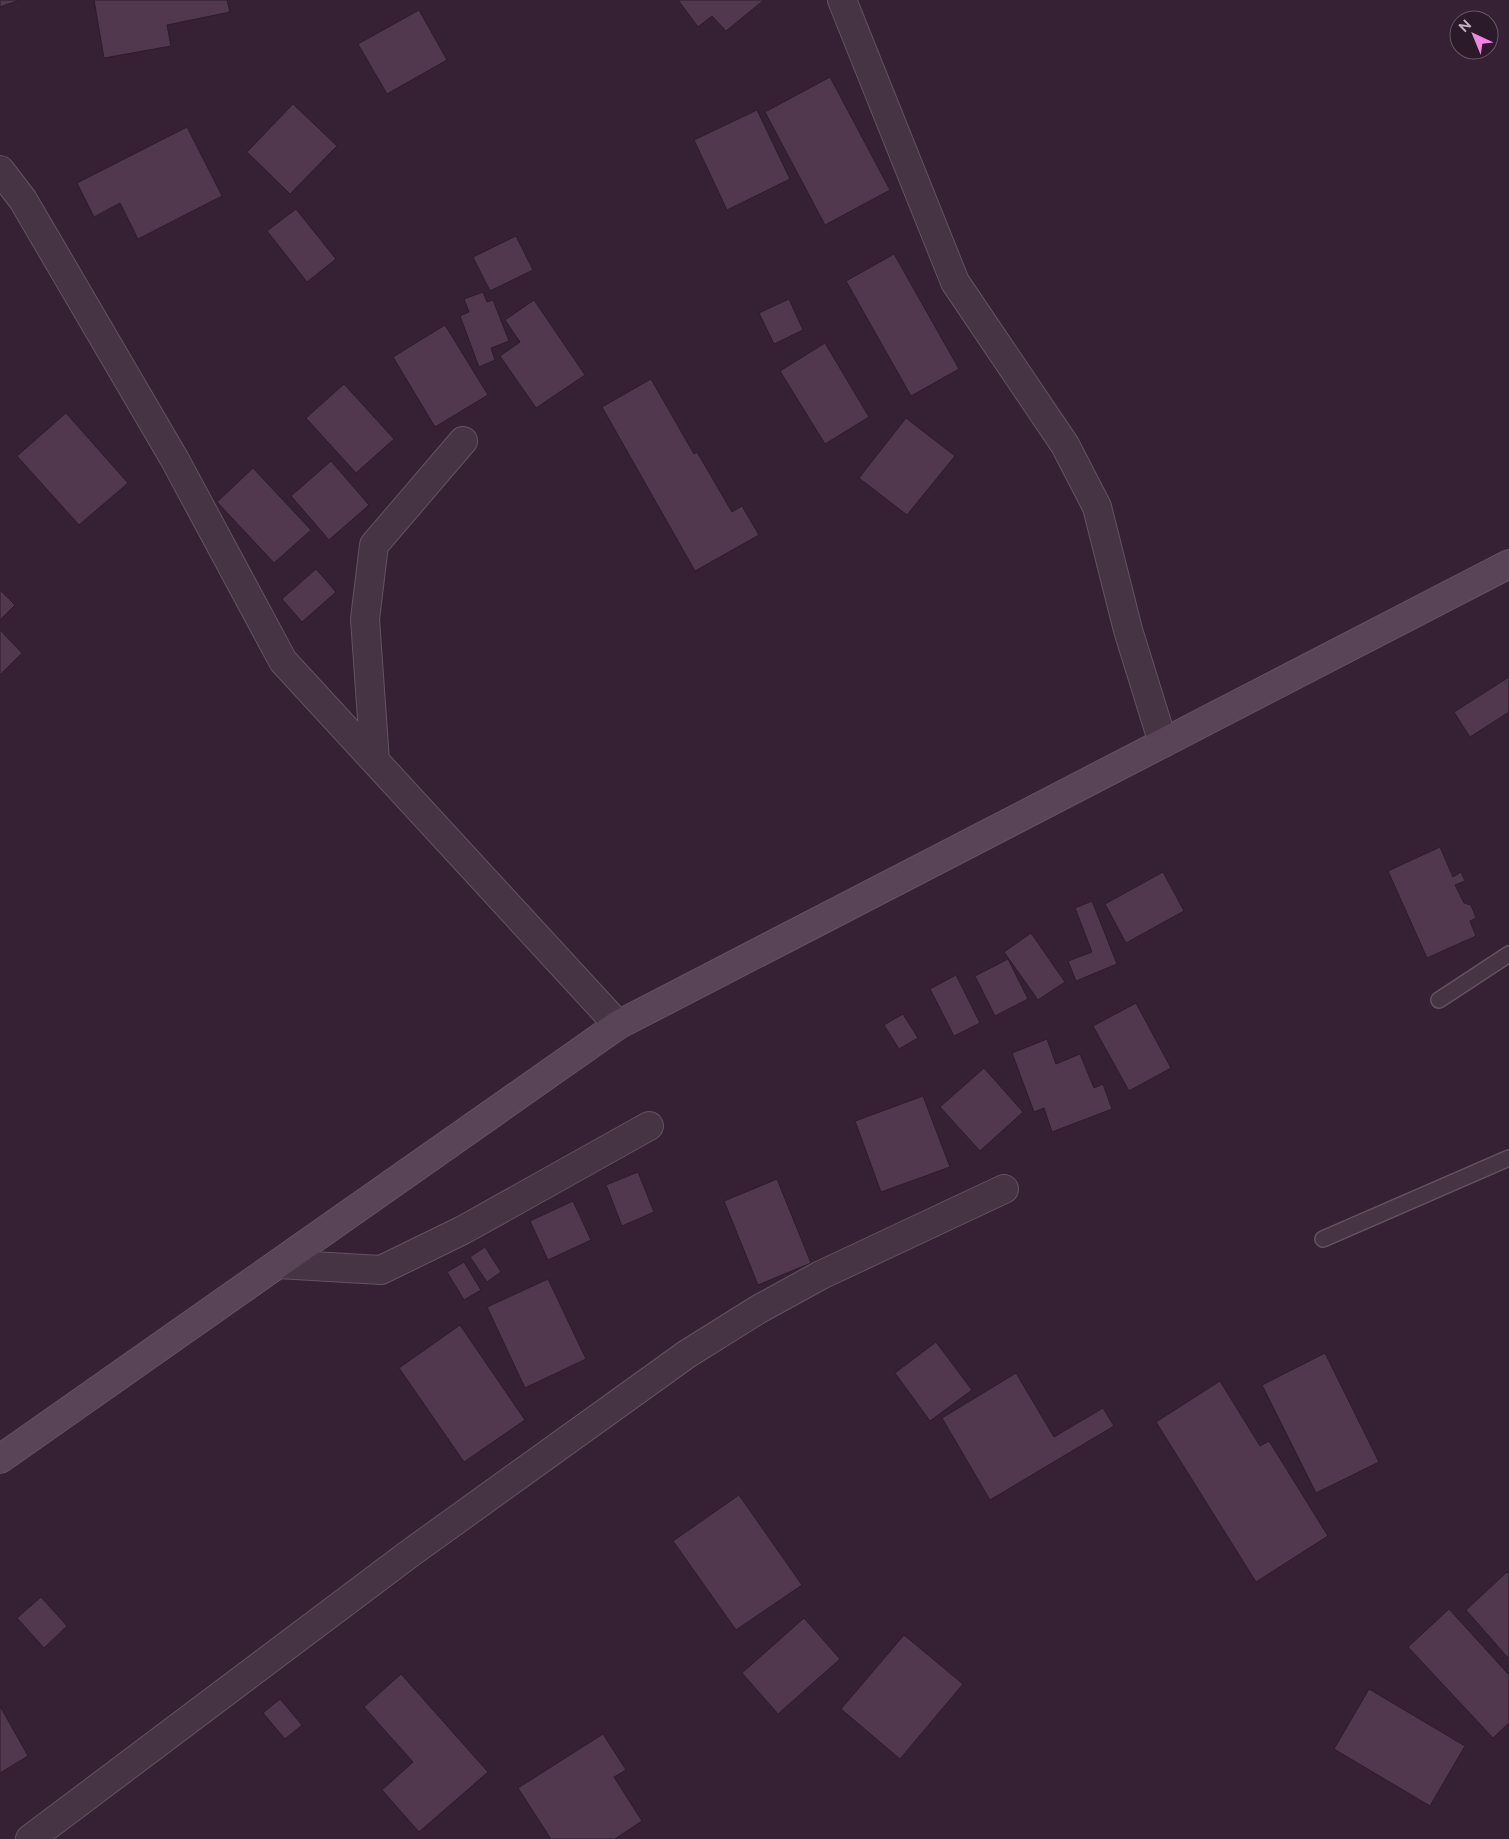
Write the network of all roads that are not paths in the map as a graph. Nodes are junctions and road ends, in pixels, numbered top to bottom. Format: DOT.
graph roads {
  1 [pos="842,0"];
  2 [pos="0,170"];
  3 [pos="463,441"];
  4 [pos="1509,564"];
  5 [pos="1163,743"];
  6 [pos="375,761"];
  7 [pos="1509,954"];
  8 [pos="1439,1000"];
  9 [pos="618,1025"];
  10 [pos="649,1126"];
  11 [pos="1509,1158"];
  12 [pos="1004,1189"];
  13 [pos="1323,1239"];
  14 [pos="278,1264"];
  15 [pos="0,1459"];
  16 [pos="30,1839"];
  1 -- 5 [label="street"];
  2 -- 6 [label="street"];
  3 -- 6 [label="street"];
  4 -- 5 [label="main road"];
  5 -- 9 [label="main road"];
  6 -- 9 [label="street"];
  7 -- 8 [label="lane"];
  9 -- 14 [label="main road"];
  10 -- 14 [label="street"];
  11 -- 13 [label="lane"];
  12 -- 16 [label="street"];
  14 -- 15 [label="main road"];
}
